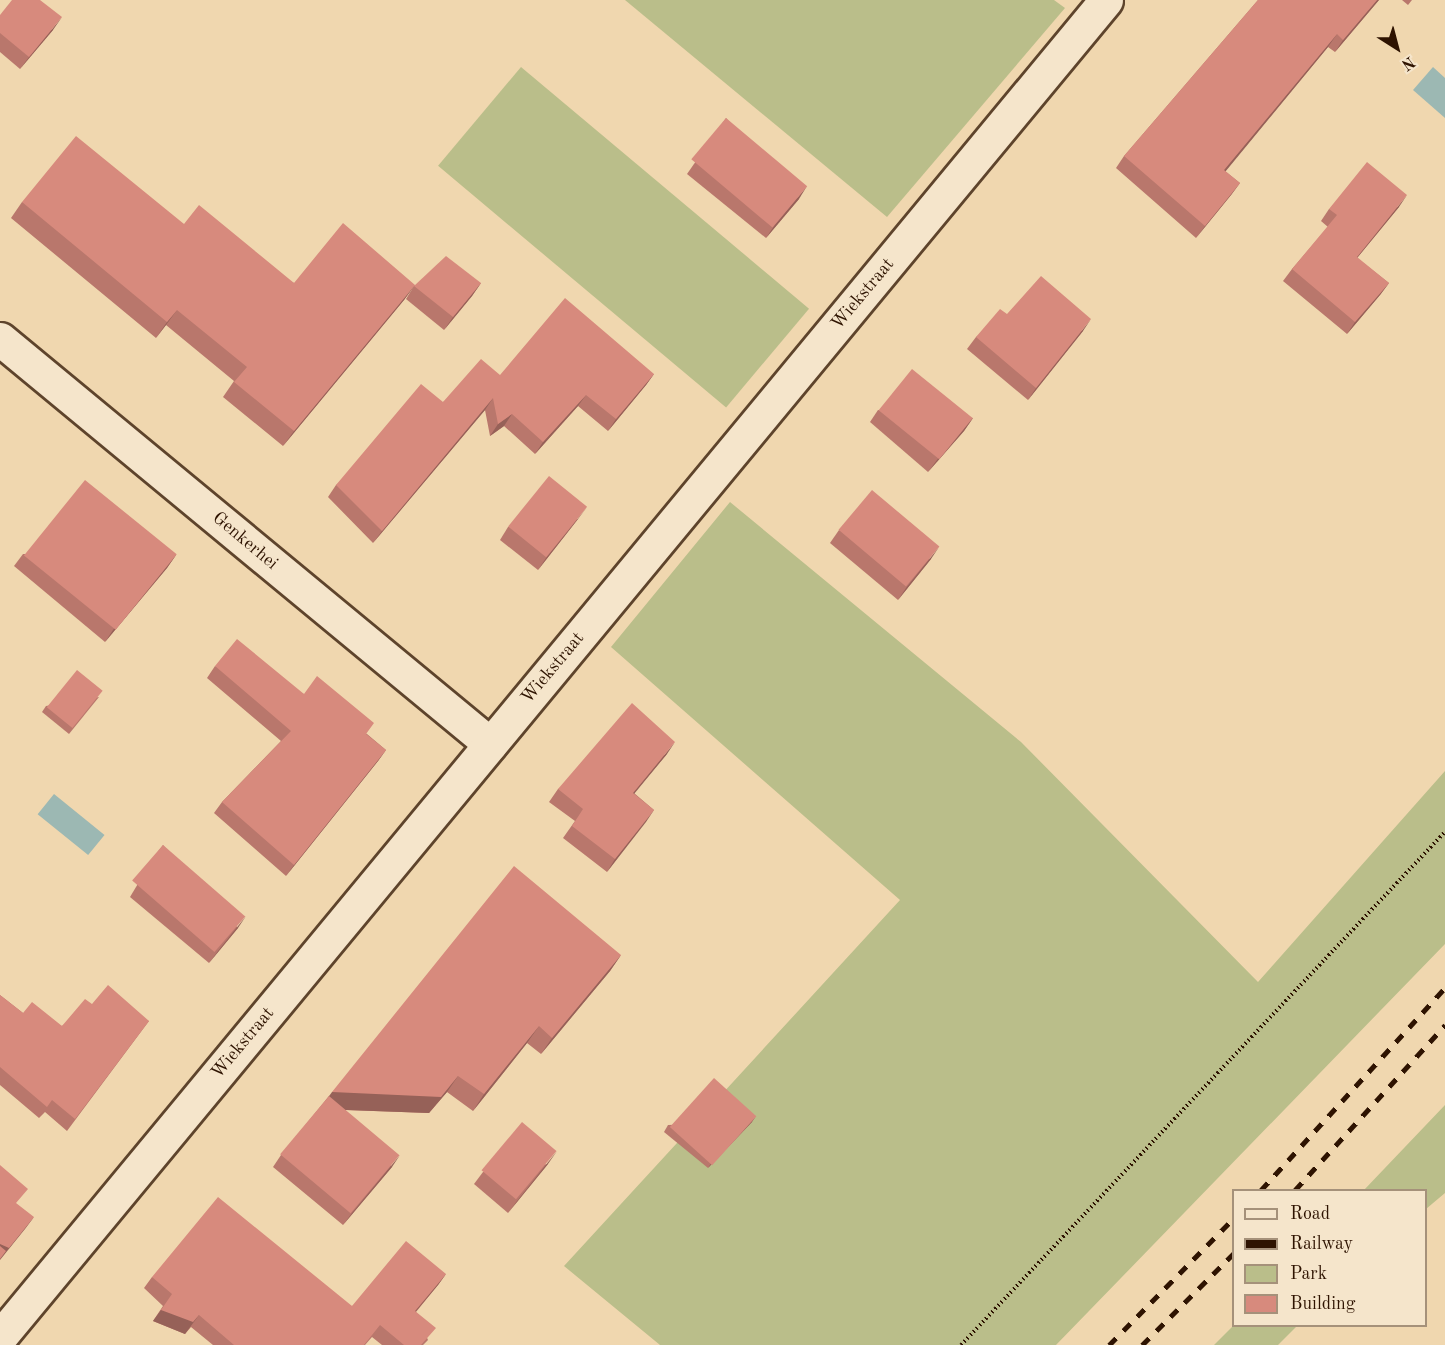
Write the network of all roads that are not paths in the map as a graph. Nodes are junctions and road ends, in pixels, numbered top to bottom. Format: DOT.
graph roads {
  1 [pos="1106,0"];
  2 [pos="0,339"];
  3 [pos="490,744"];
  4 [pos="0,1337"];
  1 -- 3 [label="street, Wiekstraat"];
  2 -- 3 [label="street, Genkerhei"];
  3 -- 4 [label="street, Wiekstraat"];
}
